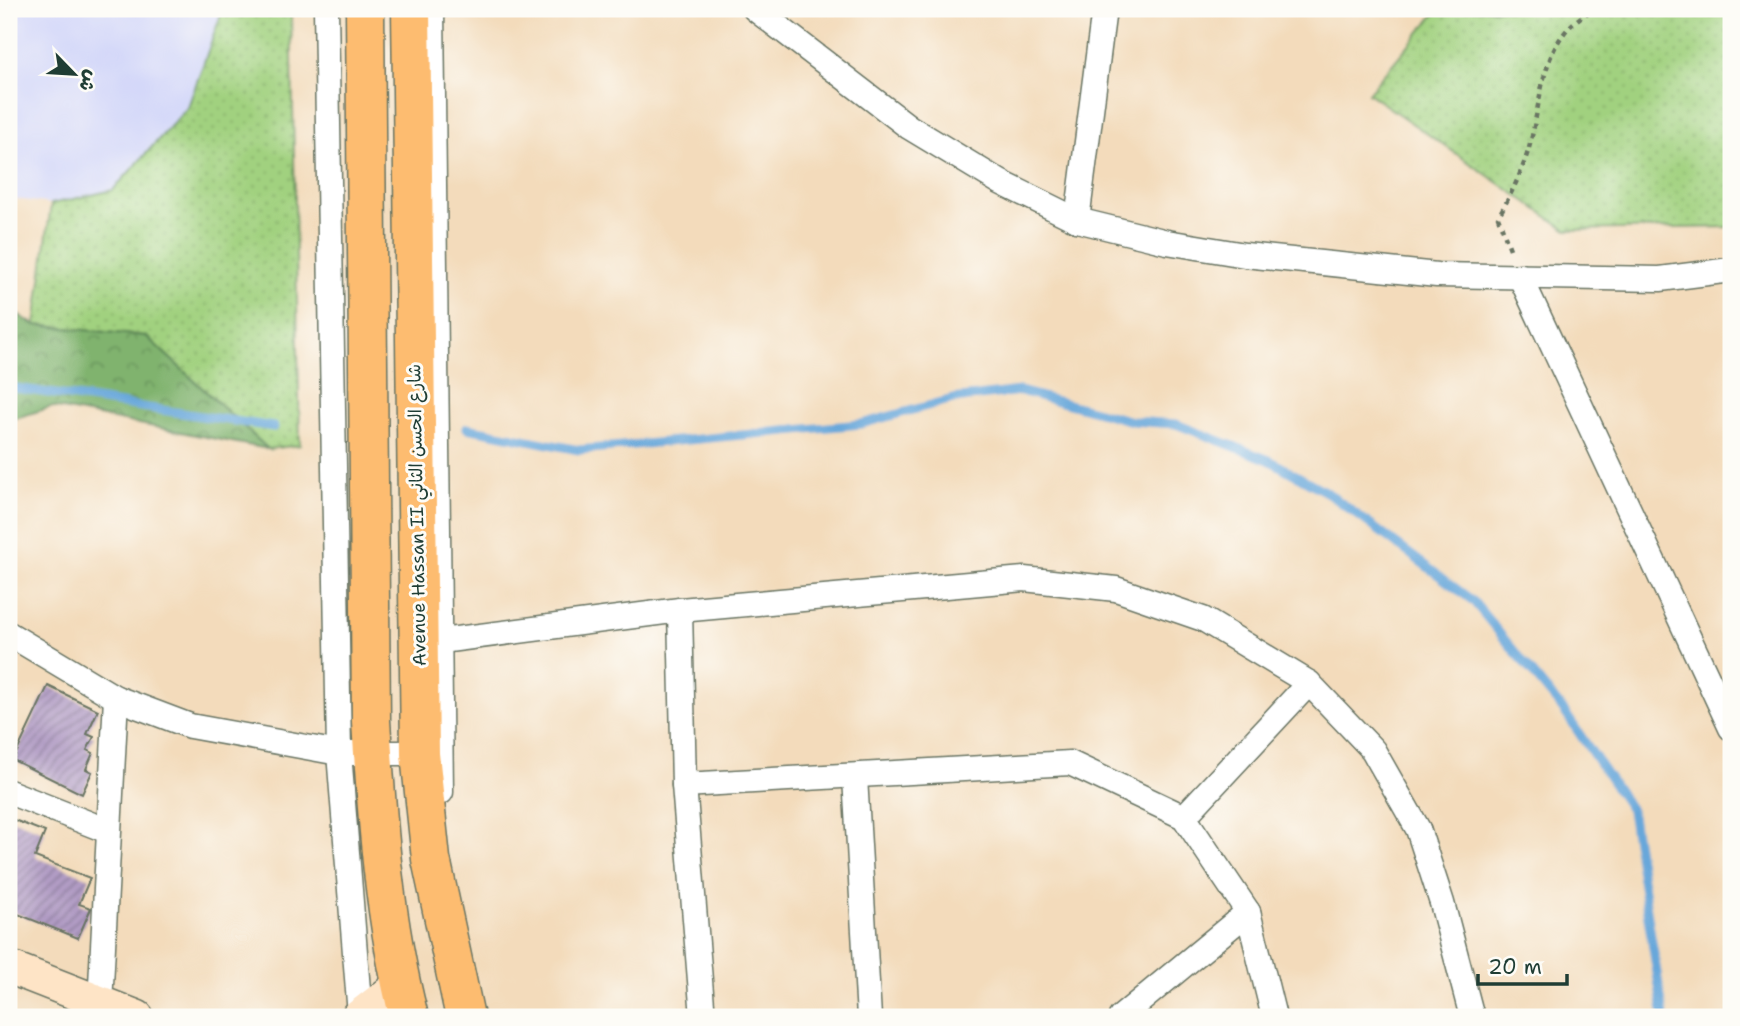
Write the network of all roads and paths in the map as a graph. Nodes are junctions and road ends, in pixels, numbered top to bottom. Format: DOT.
graph roads {
  1 [pos="326,9"];
  2 [pos="365,9"];
  3 [pos="411,9"];
  4 [pos="432,9"];
  5 [pos="755,9"];
  6 [pos="1104,9"];
  7 [pos="1584,9"];
  8 [pos="1595,9"];
  9 [pos="1580,16"];
  10 [pos="1077,220"];
  11 [pos="1731,270"];
  12 [pos="1520,276"];
  13 [pos="680,610"];
  14 [pos="9,634"];
  15 [pos="440,641"];
  16 [pos="1309,683"];
  17 [pos="116,698"];
  18 [pos="1731,728"];
  19 [pos="356,753"];
  20 [pos="430,753"];
  21 [pos="855,777"];
  22 [pos="684,785"];
  23 [pos="9,792"];
  24 [pos="1184,817"];
  25 [pos="108,831"];
  26 [pos="1248,912"];
  27 [pos="9,967"];
  28 [pos="405,1001"];
  29 [pos="462,1001"];
  30 [pos="100,1003"];
  31 [pos="359,1016"];
  32 [pos="136,1017"];
  33 [pos="703,1017"];
  34 [pos="869,1017"];
  35 [pos="1121,1017"];
  36 [pos="1275,1017"];
  37 [pos="1472,1017"];
  1 -- 19 [label="street"];
  2 -- 19 [label="highway"];
  3 -- 20 [label="highway, Avenue Hassan II شارع الحسن الثاني"];
  4 -- 15 [label="street"];
  5 -- 10 [label="street"];
  6 -- 10 [label="street"];
  7 -- 9 [label="path"];
  8 -- 9 [label="path"];
  9 -- 12 [label="path"];
  10 -- 12 [label="street"];
  11 -- 12 [label="street"];
  12 -- 18 [label="street"];
  13 -- 15 [label="street"];
  13 -- 16 [label="street"];
  13 -- 22 [label="street"];
  14 -- 17 [label="street"];
  15 -- 20 [label="street"];
  16 -- 24 [label="street"];
  16 -- 37 [label="street"];
  17 -- 19 [label="street"];
  17 -- 25 [label="street"];
  19 -- 20 [label="street"];
  19 -- 28 [label="highway"];
  19 -- 31 [label="street"];
  20 -- 29 [label="highway, Avenue Hassan II شارع الحسن الثاني"];
  21 -- 22 [label="street"];
  21 -- 24 [label="street"];
  21 -- 34 [label="street"];
  22 -- 33 [label="street"];
  23 -- 25 [label="street"];
  24 -- 26 [label="street"];
  25 -- 30 [label="street"];
  26 -- 35 [label="street"];
  26 -- 36 [label="street"];
  27 -- 30 [label="street"];
  28 -- 29 [label="highway"];
  28 -- 31 [label="street"];
  30 -- 32 [label="street"];
}
